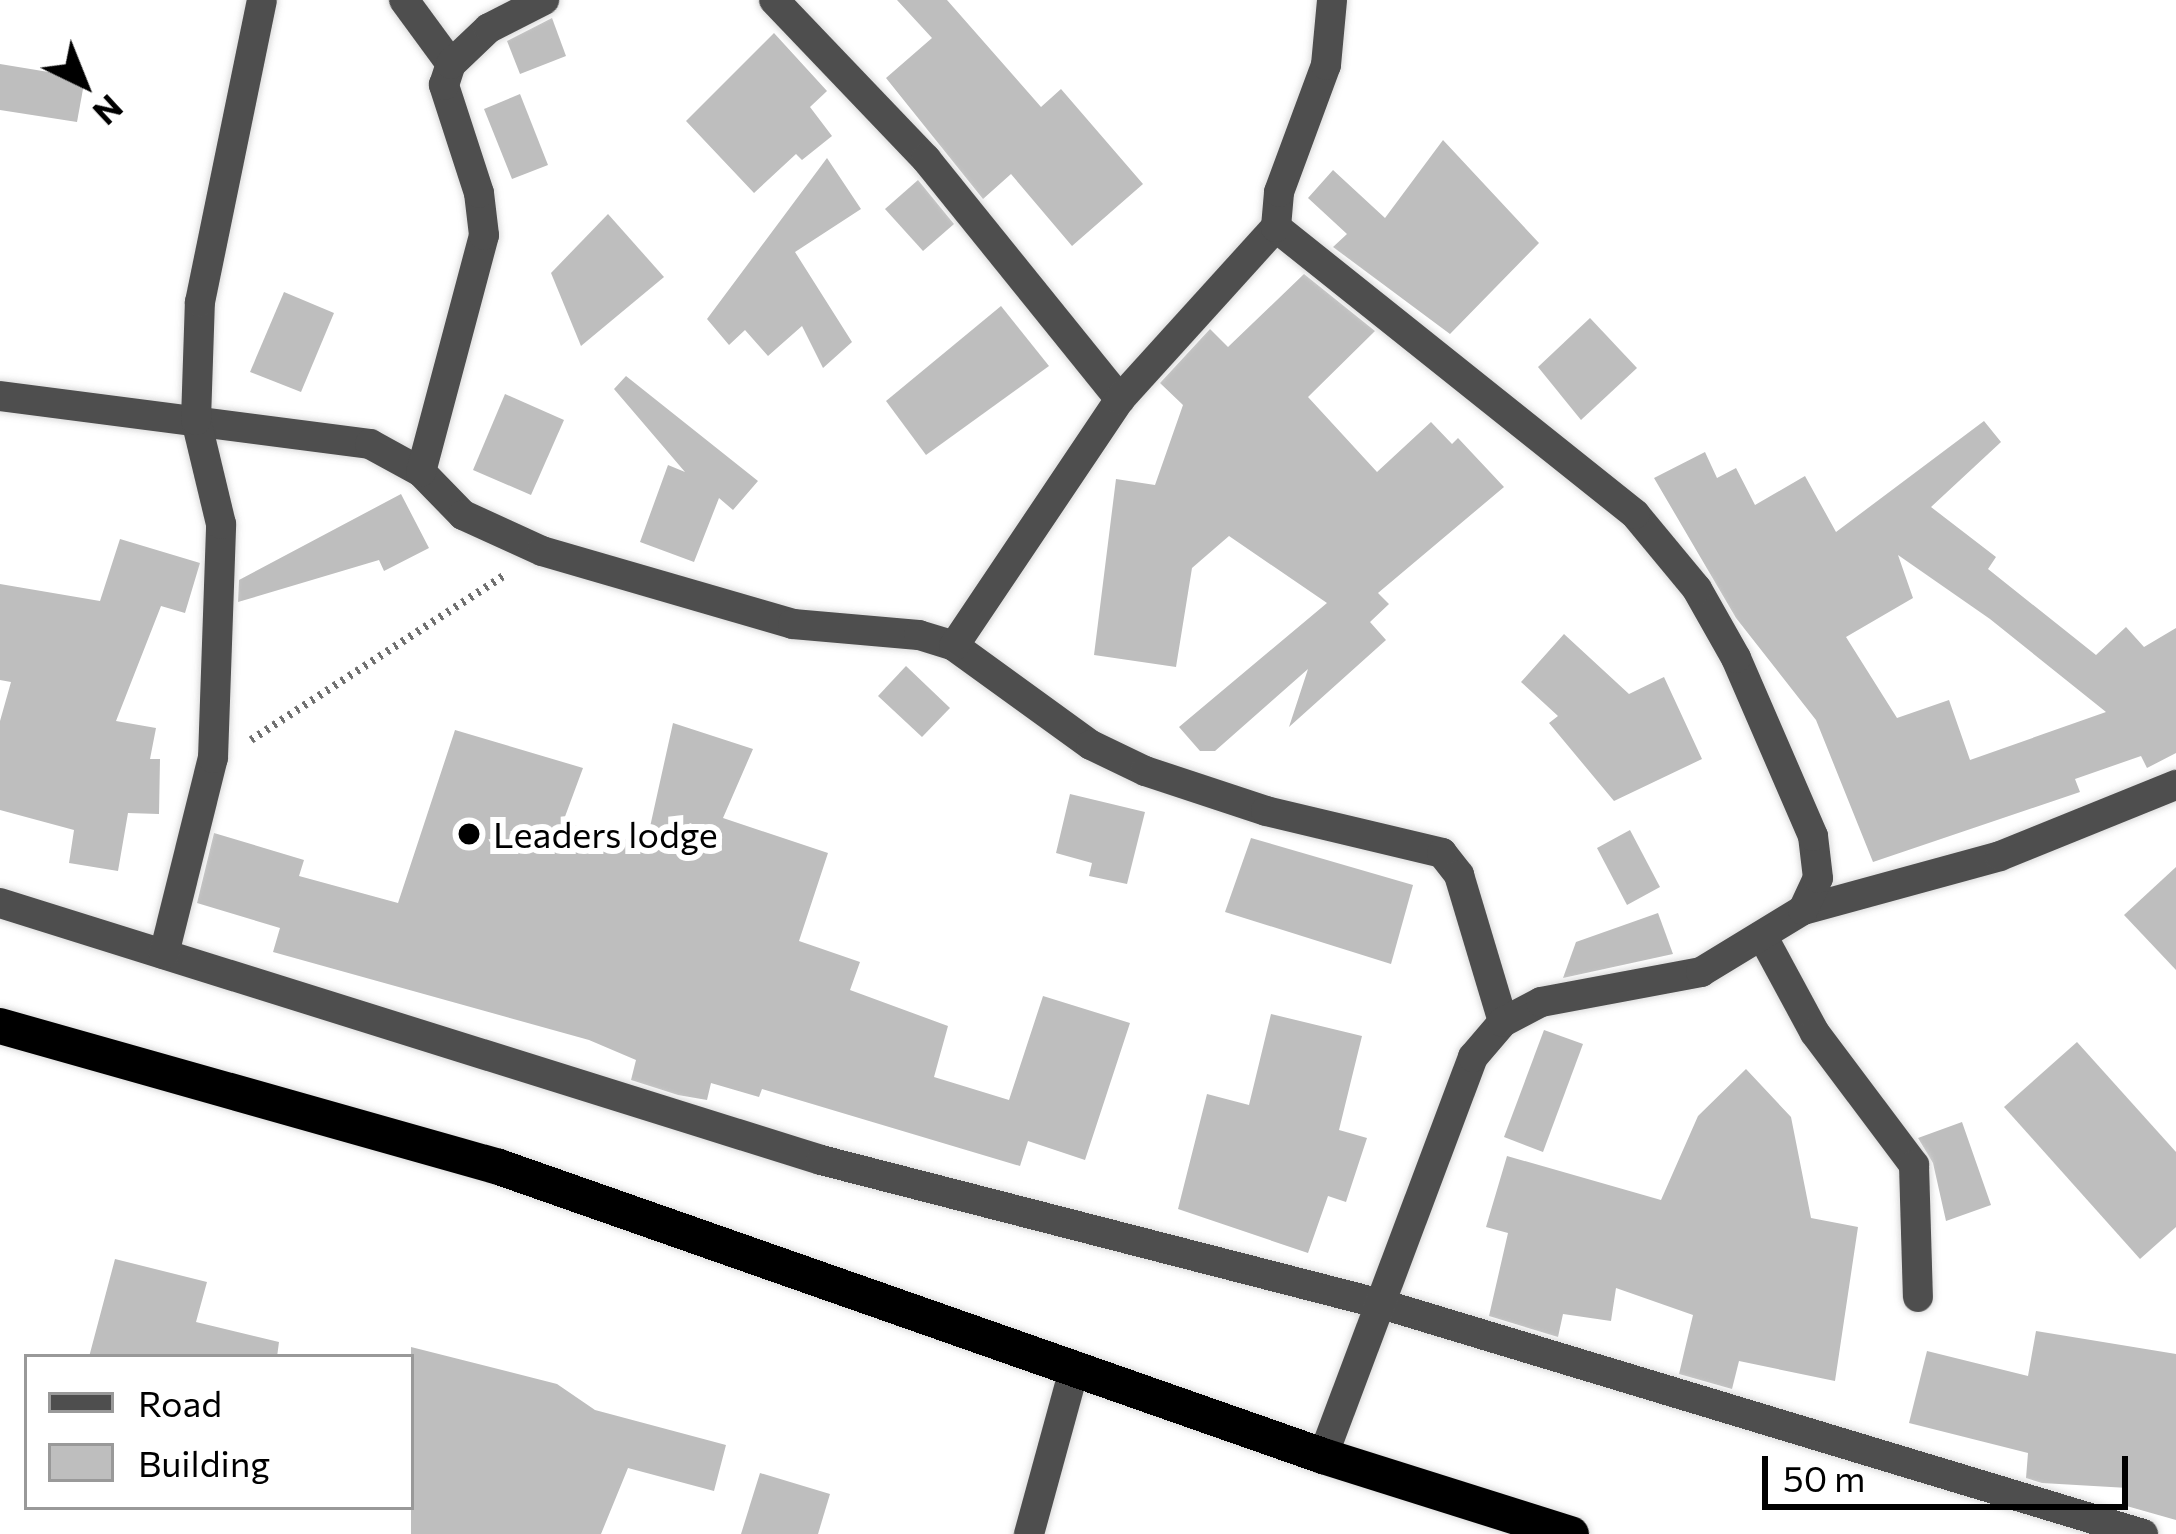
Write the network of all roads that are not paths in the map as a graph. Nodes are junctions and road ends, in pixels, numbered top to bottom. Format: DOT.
graph roads {
  1 [pos="262,0"];
  2 [pos="404,0"];
  3 [pos="544,0"];
  4 [pos="774,0"];
  5 [pos="1332,0"];
  6 [pos="451,64"];
  7 [pos="1276,226"];
  8 [pos="0,396"];
  9 [pos="1120,399"];
  10 [pos="196,420"];
  11 [pos="421,472"];
  12 [pos="954,646"];
  13 [pos="2176,785"];
  14 [pos="0,903"];
  15 [pos="1803,910"];
  16 [pos="1762,937"];
  17 [pos="164,954"];
  18 [pos="1503,1022"];
  19 [pos="0,1026"];
  20 [pos="1918,1297"];
  21 [pos="1385,1305"];
  22 [pos="1076,1366"];
  23 [pos="1322,1456"];
  24 [pos="1029,1534"];
  25 [pos="1571,1534"];
  26 [pos="2143,1534"];
  1 -- 10 [label="street"];
  2 -- 6 [label="street"];
  3 -- 6 [label="street"];
  4 -- 9 [label="street"];
  5 -- 7 [label="street"];
  6 -- 11 [label="street"];
  7 -- 9 [label="street"];
  7 -- 15 [label="street"];
  8 -- 10 [label="street"];
  9 -- 12 [label="street"];
  10 -- 11 [label="street"];
  10 -- 17 [label="street"];
  11 -- 12 [label="street"];
  12 -- 18 [label="street"];
  13 -- 15 [label="street"];
  14 -- 17 [label="street"];
  15 -- 16 [label="street"];
  16 -- 18 [label="street"];
  16 -- 20 [label="street"];
  17 -- 21 [label="street"];
  18 -- 21 [label="street"];
  19 -- 22 [label="highway"];
  21 -- 23 [label="street"];
  21 -- 26 [label="street"];
  22 -- 23 [label="highway"];
  22 -- 24 [label="street"];
  23 -- 25 [label="highway"];
}
